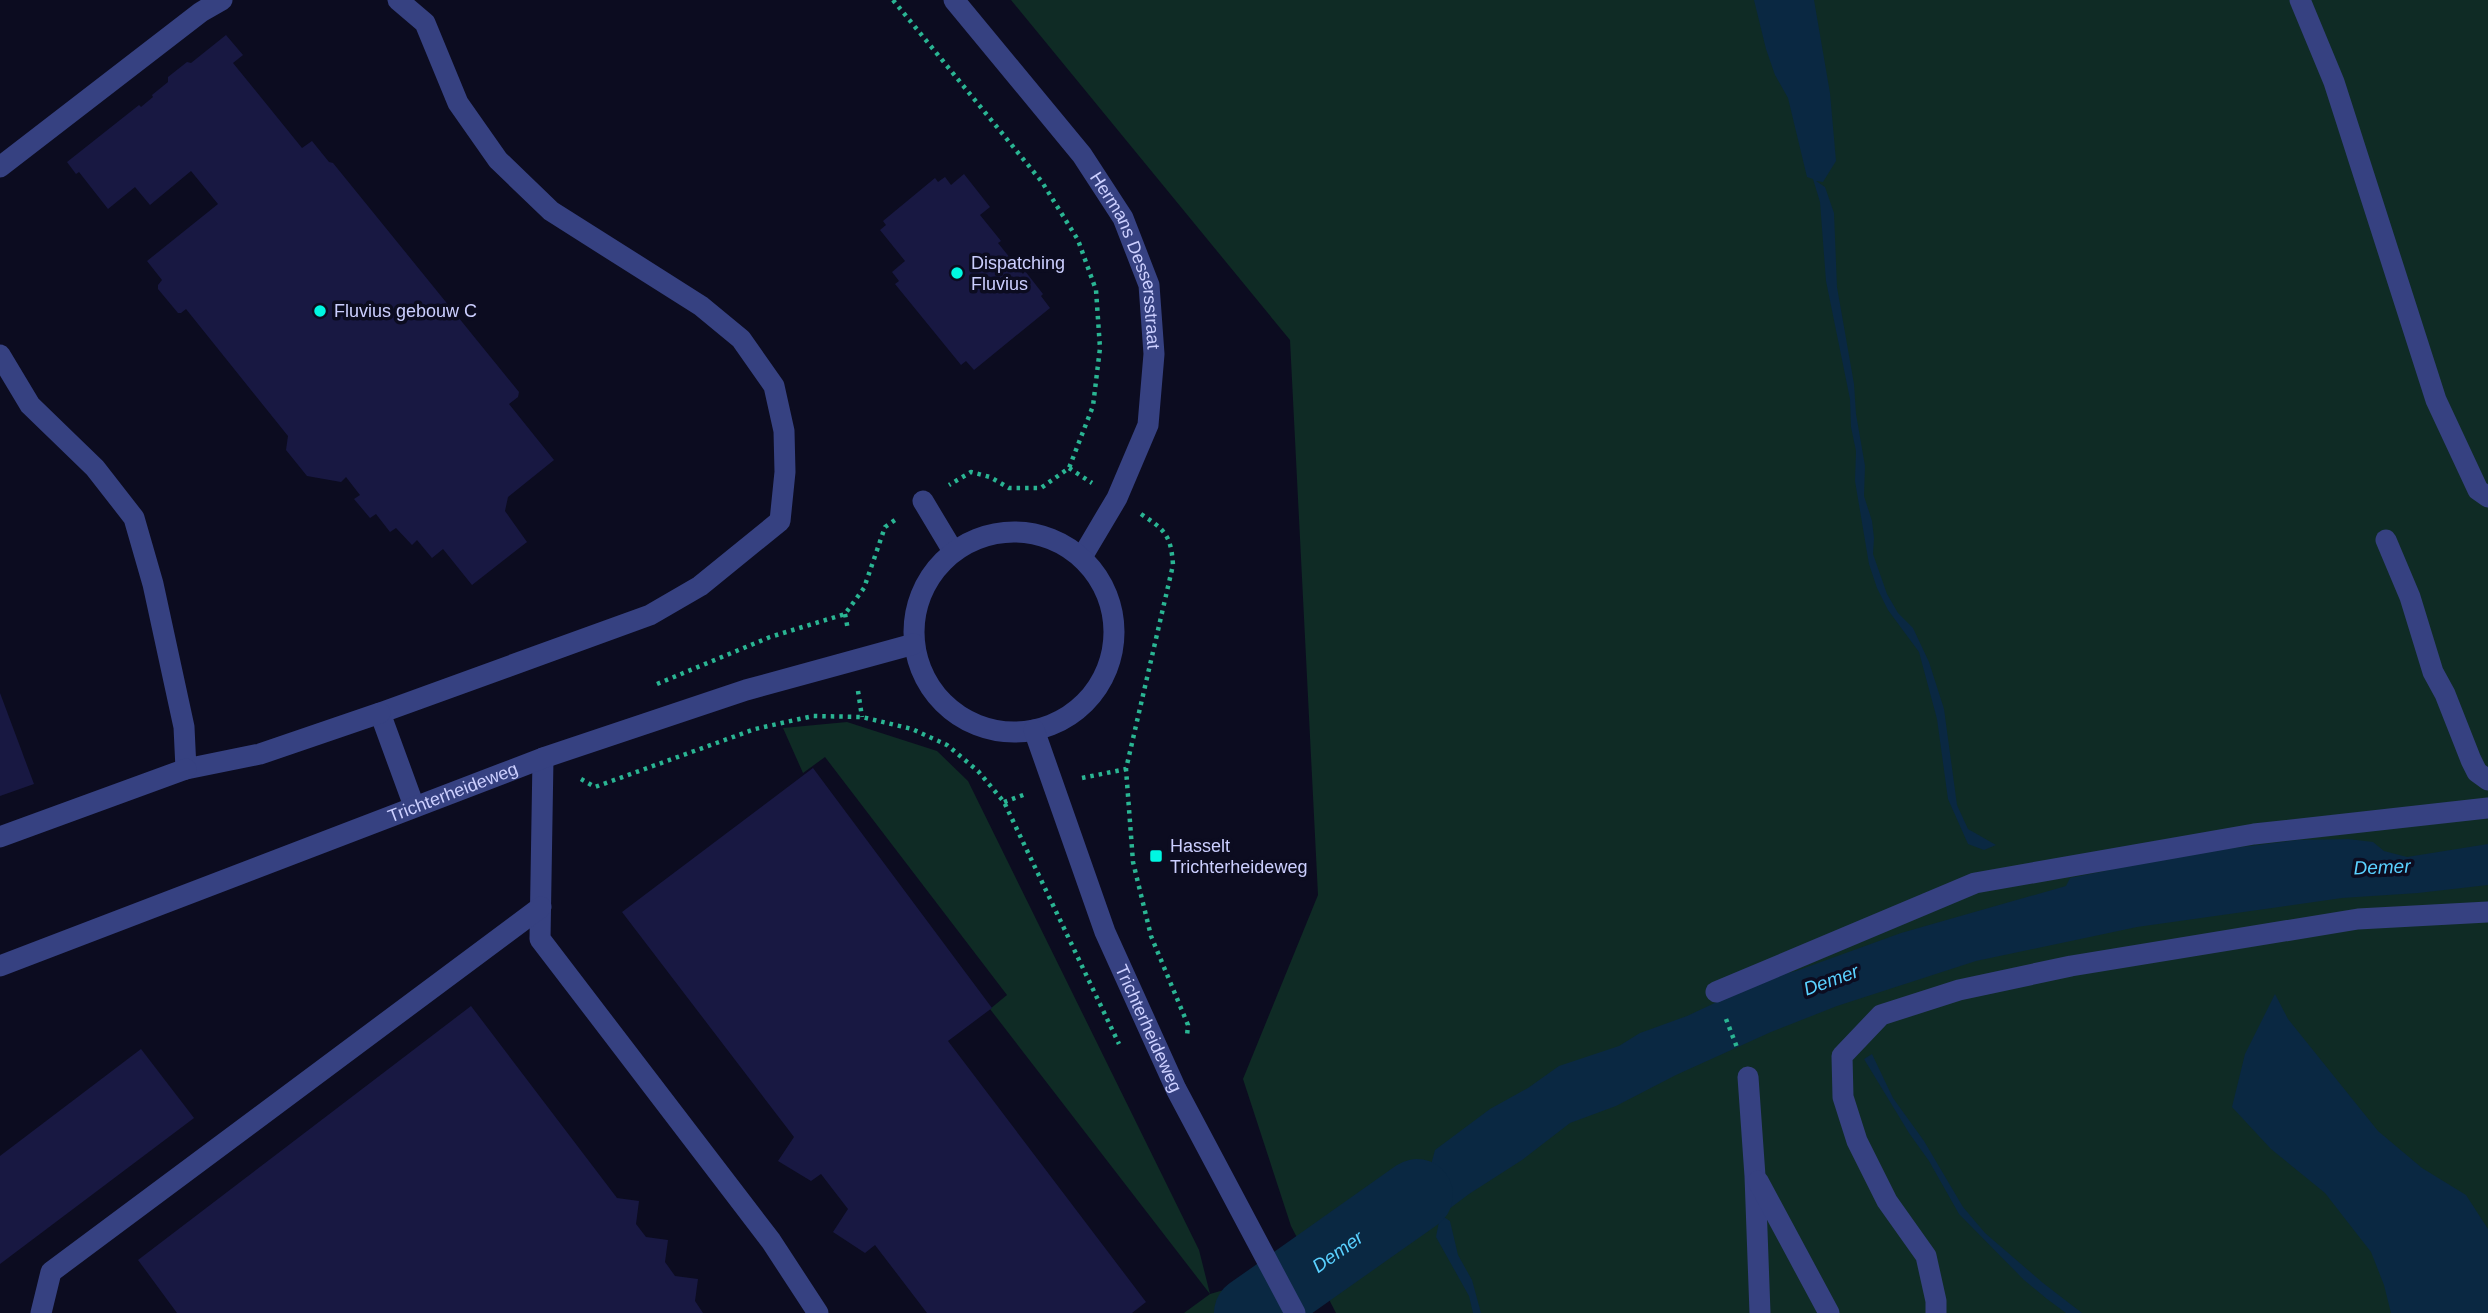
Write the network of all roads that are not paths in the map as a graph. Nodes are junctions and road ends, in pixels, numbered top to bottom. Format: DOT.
graph roads {
  1 [pos="222,0"];
  2 [pos="398,0"];
  3 [pos="954,0"];
  4 [pos="2300,0"];
  5 [pos="0,167"];
  6 [pos="1,358"];
  7 [pos="2488,498"];
  8 [pos="923,501"];
  9 [pos="2386,540"];
  10 [pos="953,551"];
  11 [pos="1082,557"];
  12 [pos="914,644"];
  13 [pos="380,713"];
  14 [pos="1034,730"];
  15 [pos="543,758"];
  16 [pos="186,769"];
  17 [pos="2488,780"];
  18 [pos="414,806"];
  19 [pos="2488,808"];
  20 [pos="0,837"];
  21 [pos="541,907"];
  22 [pos="2488,912"];
  23 [pos="0,966"];
  24 [pos="1716,992"];
  25 [pos="1748,1077"];
  26 [pos="1755,1176"];
  27 [pos="41,1313"];
  28 [pos="818,1313"];
  29 [pos="1295,1313"];
  30 [pos="1760,1313"];
  31 [pos="1829,1313"];
  32 [pos="1936,1313"];
  1 -- 5 [label="street"];
  2 -- 13 [label="street"];
  3 -- 11 [label="street, Hermans Dessersstraat"];
  4 -- 7 [label="street"];
  6 -- 16 [label="street"];
  8 -- 10 [label="street"];
  9 -- 17 [label="street"];
  10 -- 11 [label="street"];
  10 -- 12 [label="street"];
  11 -- 14 [label="street"];
  12 -- 14 [label="street"];
  12 -- 15 [label="street, Trichterheideweg"];
  13 -- 16 [label="street"];
  13 -- 18 [label="street"];
  14 -- 29 [label="street, Trichterheideweg"];
  15 -- 18 [label="street, Trichterheideweg"];
  15 -- 21 [label="street"];
  16 -- 20 [label="street"];
  18 -- 23 [label="street, Trichterheideweg"];
  19 -- 24 [label="street"];
  21 -- 27 [label="street"];
  21 -- 28 [label="street"];
  22 -- 32 [label="street"];
  25 -- 26 [label="street"];
  26 -- 30 [label="street"];
  26 -- 31 [label="street"];
}
